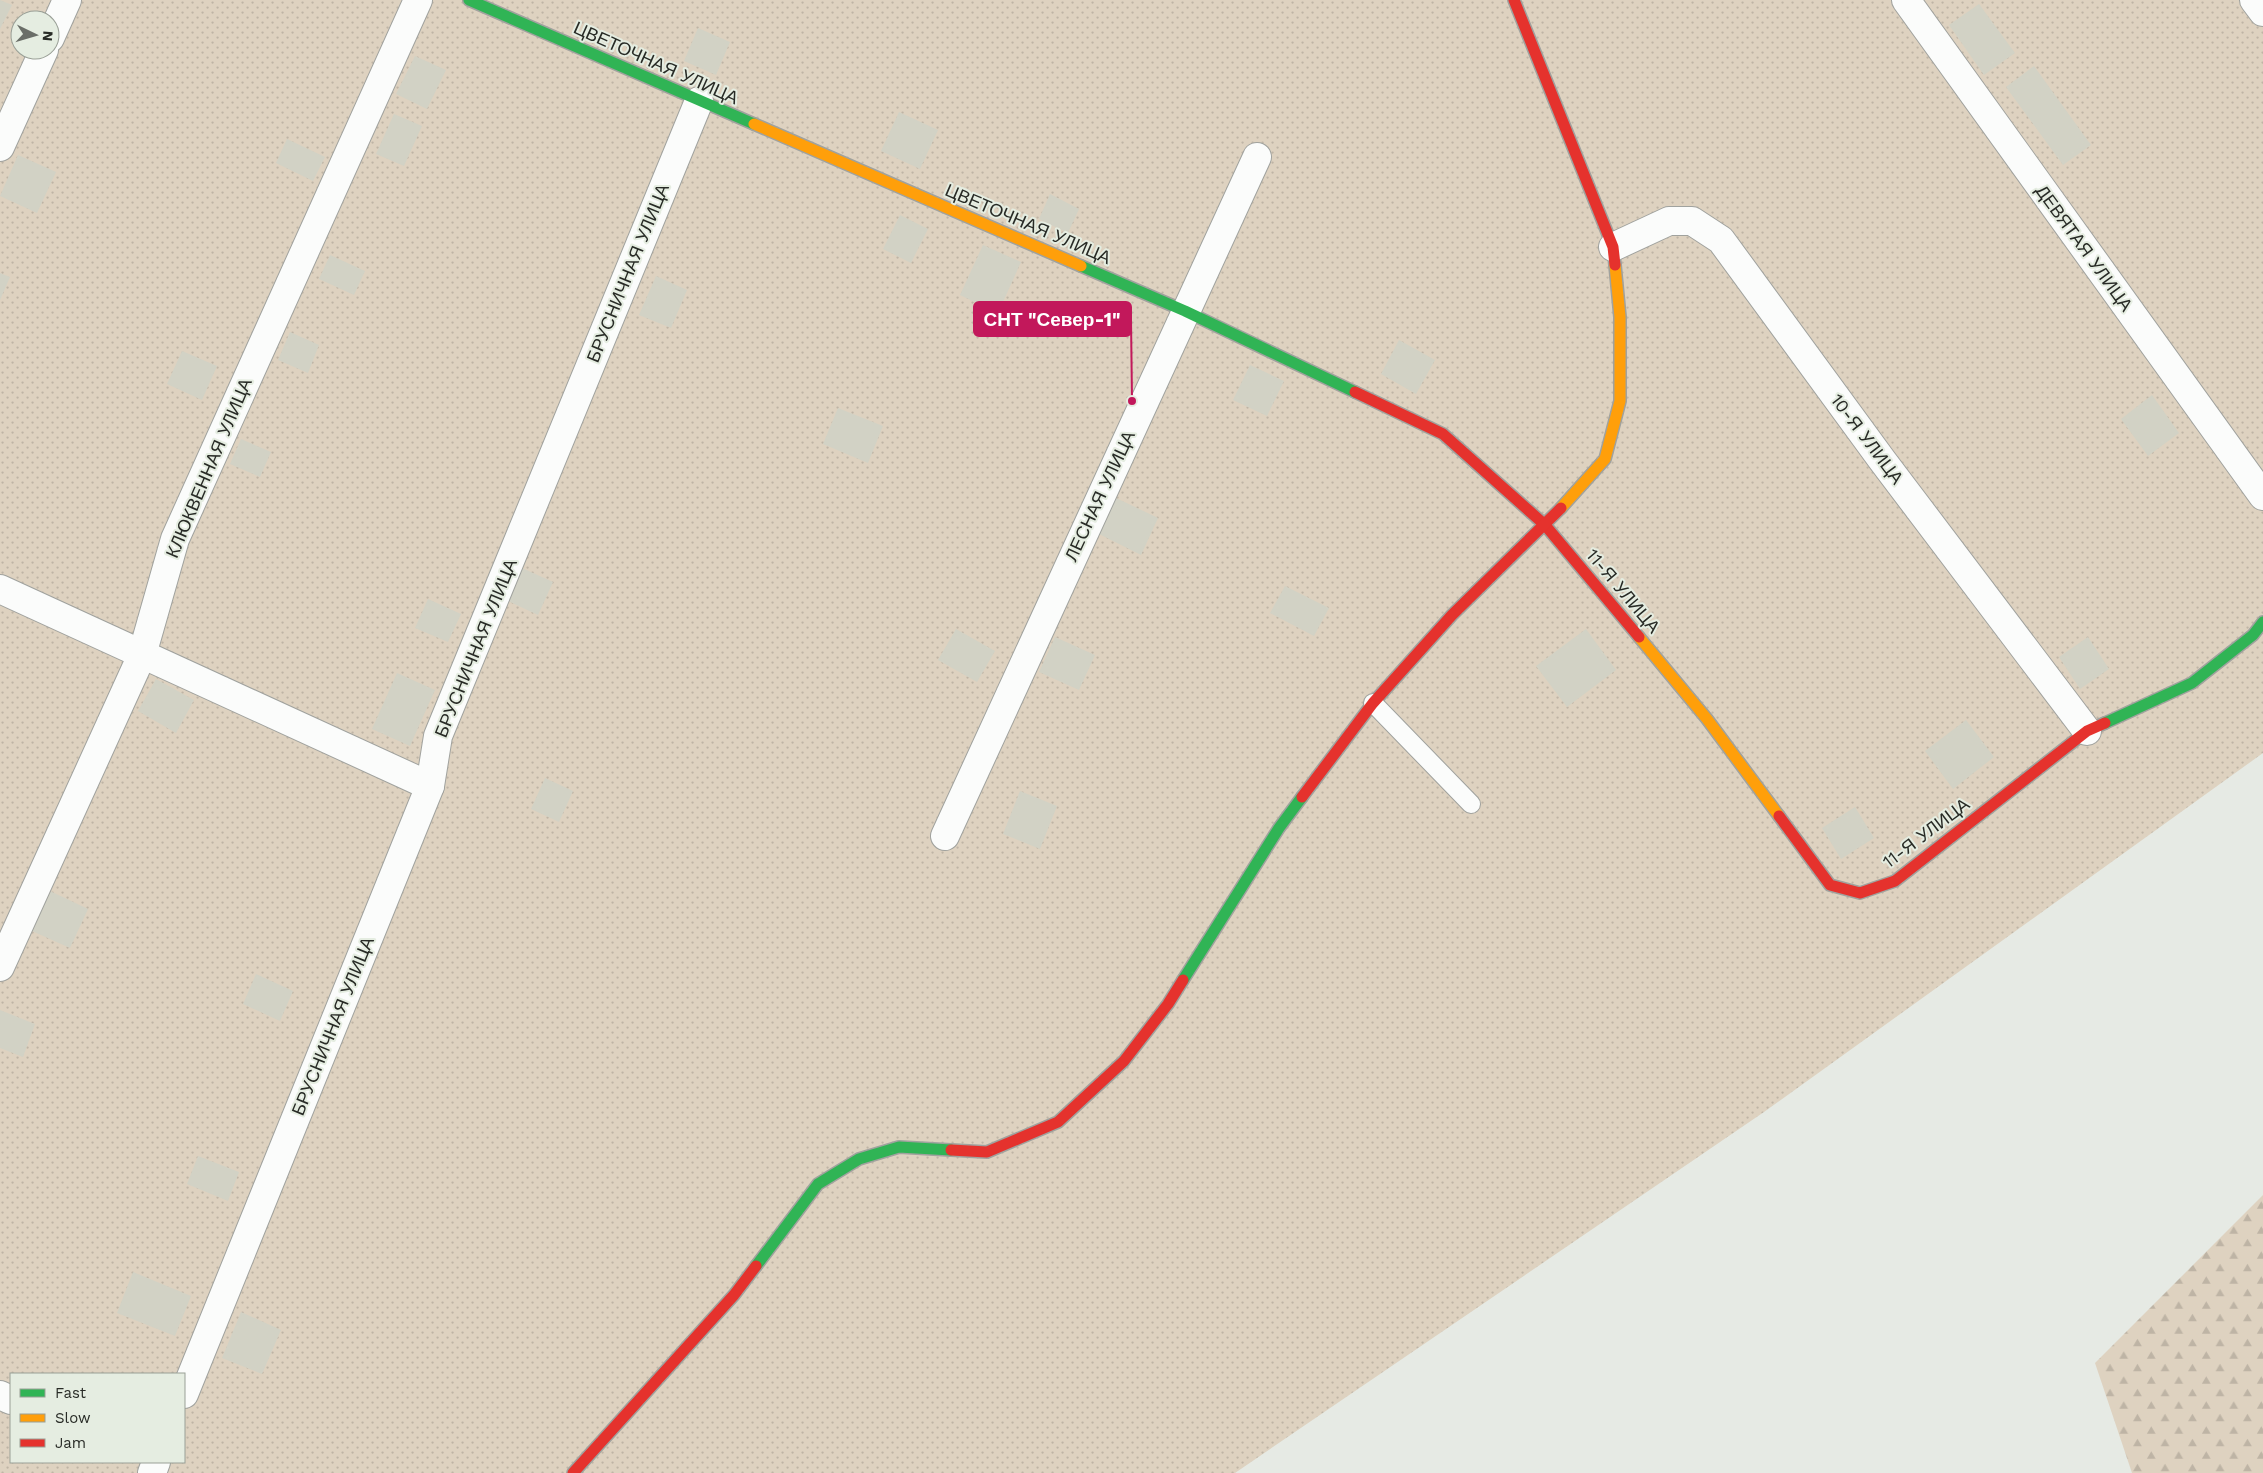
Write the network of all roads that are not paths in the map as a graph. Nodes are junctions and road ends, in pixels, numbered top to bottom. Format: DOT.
graph roads {
  1 [pos="67,0"];
  2 [pos="418,0"];
  3 [pos="469,0"];
  4 [pos="1514,0"];
  5 [pos="1906,0"];
  6 [pos="2254,0"];
  7 [pos="2263,12"];
  8 [pos="60,16"];
  9 [pos="39,60"];
  10 [pos="699,101"];
  11 [pos="0,147"];
  12 [pos="1257,157"];
  13 [pos="1613,247"];
  14 [pos="1184,311"];
  15 [pos="2263,496"];
  16 [pos="1546,525"];
  17 [pos="0,589"];
  18 [pos="2263,622"];
  19 [pos="142,654"];
  20 [pos="1373,703"];
  21 [pos="2087,731"];
  22 [pos="430,786"];
  23 [pos="1471,804"];
  24 [pos="945,836"];
  25 [pos="0,967"];
  26 [pos="185,1392"];
  27 [pos="573,1473"];
  1 -- 8 [label="street"];
  2 -- 19 [label="street, КЛЮКВЕННАЯ УЛИЦА"];
  3 -- 10 [label="street, ЦВЕТОЧНАЯ УЛИЦА"];
  4 -- 13 [label="street"];
  5 -- 15 [label="street, ДЕВЯТАЯ УЛИЦА"];
  6 -- 7 [label="street"];
  9 -- 11 [label="street"];
  10 -- 14 [label="street, ЦВЕТОЧНАЯ УЛИЦА"];
  10 -- 22 [label="street, БРУСНИЧНАЯ УЛИЦА"];
  12 -- 14 [label="street, ЛЕСНАЯ УЛИЦА"];
  13 -- 16 [label="street"];
  13 -- 21 [label="street, 10-Я УЛИЦА"];
  14 -- 16 [label="street, ЦВЕТОЧНАЯ УЛИЦА"];
  14 -- 24 [label="street, ЛЕСНАЯ УЛИЦА"];
  16 -- 20 [label="street"];
  16 -- 21 [label="street, 11-Я УЛИЦА"];
  17 -- 19 [label="street"];
  18 -- 21 [label="street, 11-Я УЛИЦА"];
  19 -- 22 [label="street"];
  19 -- 25 [label="street, КЛЮКВЕННАЯ УЛИЦА"];
  20 -- 23 [label="lane"];
  20 -- 27 [label="street"];
  22 -- 26 [label="street, БРУСНИЧНАЯ УЛИЦА"];
}
